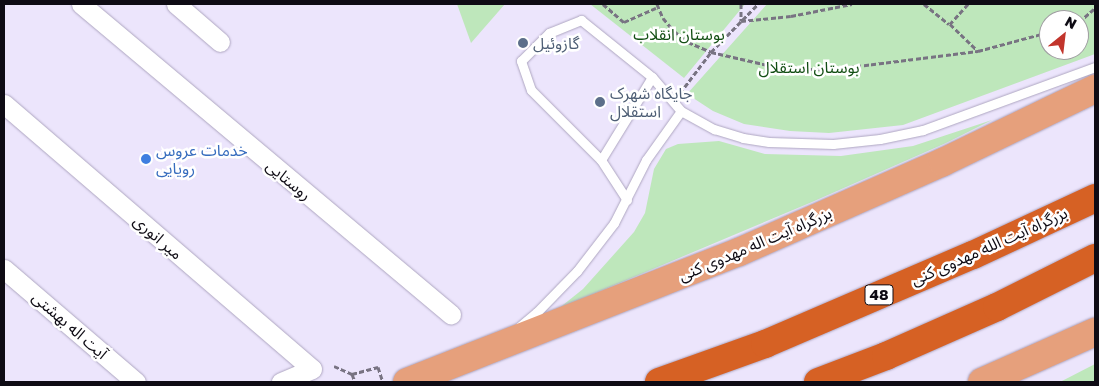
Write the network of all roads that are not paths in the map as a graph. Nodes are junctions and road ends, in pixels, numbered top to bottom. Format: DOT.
graph roads {
  1 [pos="81,4"];
  2 [pos="176,4"];
  3 [pos="220,42"];
  4 [pos="1095,67"];
  5 [pos="652,76"];
  6 [pos="1095,89"];
  7 [pos="4,104"];
  8 [pos="681,111"];
  9 [pos="602,160"];
  10 [pos="1095,198"];
  11 [pos="627,200"];
  12 [pos="1095,258"];
  13 [pos="4,269"];
  14 [pos="451,315"];
  15 [pos="1095,332"];
  16 [pos="490,351"];
  17 [pos="136,382"];
  18 [pos="282,382"];
  19 [pos="407,382"];
  20 [pos="659,382"];
  21 [pos="818,382"];
  22 [pos="982,382"];
  1 -- 14 [label="street, روستایی"];
  2 -- 3 [label="street"];
  4 -- 8 [label="lane"];
  5 -- 8 [label="lane"];
  5 -- 9 [label="lane"];
  5 -- 9 [label="lane"];
  6 -- 16 [label="main road, بزرگراه آیت اله مهدوی کنی"];
  7 -- 18 [label="street, میر انوری"];
  8 -- 11 [label="lane"];
  9 -- 11 [label="lane"];
  10 -- 20 [label="highway, بزرگراه آیت الله مهدوی کنی / 48"];
  11 -- 16 [label="lane"];
  12 -- 21 [label="highway"];
  13 -- 17 [label="street, آیت اله بهشتی"];
  15 -- 22 [label="main road"];
  16 -- 19 [label="main road, بزرگراه آیت اله مهدوی کنی"];
}
